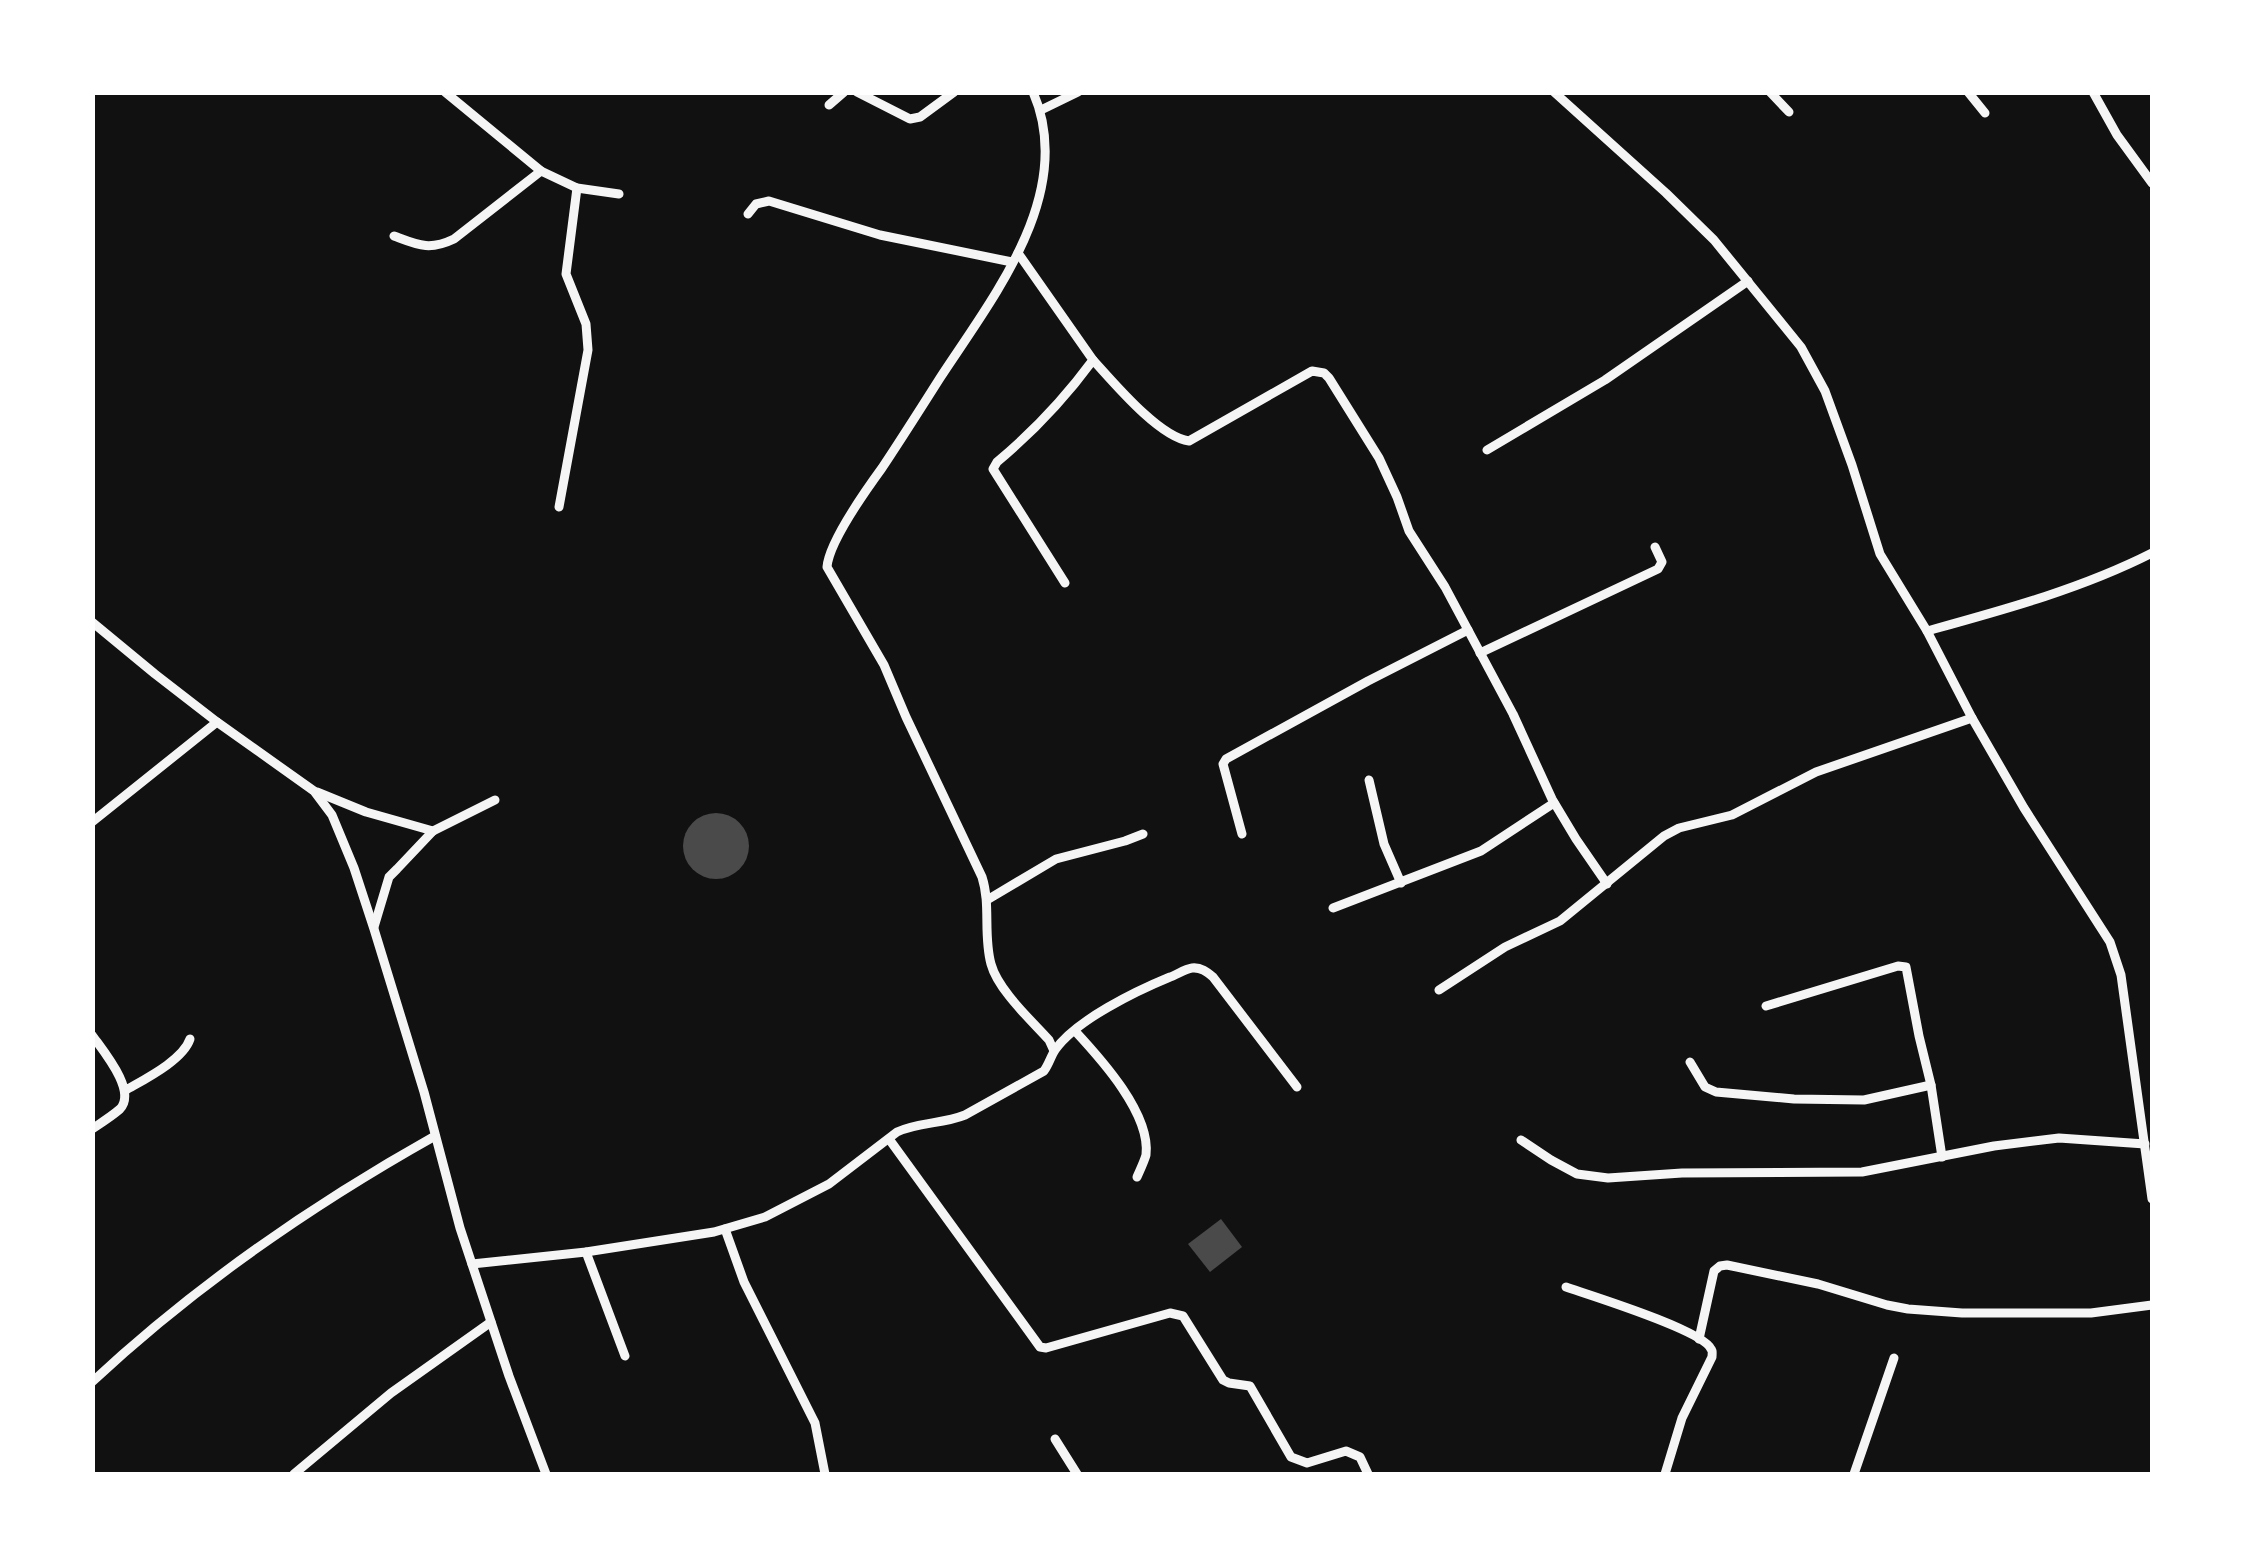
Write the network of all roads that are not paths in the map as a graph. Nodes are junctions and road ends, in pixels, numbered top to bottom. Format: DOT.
graph roads {
  1 [pos="445,92"];
  2 [pos="844,92"];
  3 [pos="857,92"];
  4 [pos="954,92"];
  5 [pos="1033,92"];
  6 [pos="1078,92"];
  7 [pos="1554,92"];
  8 [pos="1770,92"];
  9 [pos="1968,92"];
  10 [pos="2094,92"];
  11 [pos="830,105"];
  12 [pos="1041,110"];
  13 [pos="1789,112"];
  14 [pos="1985,114"];
  15 [pos="542,171"];
  16 [pos="2152,183"];
  17 [pos="577,188"];
  18 [pos="619,194"];
  19 [pos="748,214"];
  20 [pos="394,236"];
  21 [pos="1015,257"];
  22 [pos="1748,281"];
  23 [pos="1093,360"];
  24 [pos="1487,450"];
  25 [pos="560,507"];
  26 [pos="1654,547"];
  27 [pos="2152,553"];
  28 [pos="1065,583"];
  29 [pos="92,622"];
  30 [pos="1468,630"];
  31 [pos="1927,631"];
  32 [pos="1480,653"];
  33 [pos="1972,718"];
  34 [pos="218,722"];
  35 [pos="1368,780"];
  36 [pos="314,791"];
  37 [pos="495,800"];
  38 [pos="1554,803"];
  39 [pos="92,822"];
  40 [pos="434,831"];
  41 [pos="1142,834"];
  42 [pos="1242,834"];
  43 [pos="1401,883"];
  44 [pos="1607,884"];
  45 [pos="987,900"];
  46 [pos="1333,908"];
  47 [pos="374,930"];
  48 [pos="1438,990"];
  49 [pos="1766,1006"];
  50 [pos="1076,1031"];
  51 [pos="92,1035"];
  52 [pos="190,1039"];
  53 [pos="1054,1052"];
  54 [pos="1690,1062"];
  55 [pos="1931,1085"];
  56 [pos="1296,1087"];
  57 [pos="126,1090"];
  58 [pos="92,1129"];
  59 [pos="436,1136"];
  60 [pos="888,1138"];
  61 [pos="1520,1140"];
  62 [pos="2145,1144"];
  63 [pos="1942,1157"];
  64 [pos="2152,1177"];
  65 [pos="1137,1178"];
  66 [pos="2152,1199"];
  67 [pos="726,1229"];
  68 [pos="586,1252"];
  69 [pos="472,1264"];
  70 [pos="1566,1287"];
  71 [pos="2152,1305"];
  72 [pos="491,1322"];
  73 [pos="1700,1339"];
  74 [pos="625,1356"];
  75 [pos="1894,1358"];
  76 [pos="92,1382"];
  77 [pos="1055,1439"];
  78 [pos="294,1474"];
  79 [pos="546,1474"];
  80 [pos="826,1474"];
  81 [pos="1077,1474"];
  82 [pos="1368,1474"];
  83 [pos="1665,1474"];
  84 [pos="1854,1474"];
  1 -- 15 [label="street"];
  2 -- 11 [label="street"];
  3 -- 4 [label="street"];
  5 -- 12 [label="street"];
  6 -- 12 [label="street"];
  7 -- 22 [label="street"];
  8 -- 13 [label="street"];
  9 -- 14 [label="street"];
  10 -- 16 [label="street"];
  12 -- 21 [label="street"];
  15 -- 17 [label="street"];
  15 -- 20 [label="street"];
  17 -- 18 [label="street"];
  17 -- 25 [label="street"];
  19 -- 21 [label="street"];
  21 -- 23 [label="street"];
  21 -- 45 [label="street"];
  22 -- 24 [label="street"];
  22 -- 31 [label="street"];
  23 -- 28 [label="street"];
  23 -- 30 [label="street"];
  26 -- 32 [label="street"];
  27 -- 31 [label="street"];
  29 -- 34 [label="street"];
  30 -- 32 [label="street"];
  30 -- 42 [label="street"];
  31 -- 33 [label="street"];
  32 -- 38 [label="street"];
  33 -- 44 [label="street"];
  33 -- 62 [label="street"];
  34 -- 36 [label="street"];
  34 -- 39 [label="street"];
  35 -- 43 [label="street"];
  36 -- 40 [label="street"];
  36 -- 47 [label="street"];
  37 -- 40 [label="street"];
  38 -- 43 [label="street"];
  38 -- 44 [label="street"];
  40 -- 47 [label="street"];
  41 -- 45 [label="street"];
  43 -- 46 [label="street"];
  44 -- 48 [label="street"];
  45 -- 53 [label="street"];
  47 -- 59 [label="street"];
  49 -- 55 [label="street"];
  50 -- 53 [label="street"];
  50 -- 56 [label="street"];
  50 -- 65 [label="street"];
  51 -- 57 [label="street"];
  52 -- 57 [label="street"];
  53 -- 60 [label="street"];
  54 -- 55 [label="street"];
  55 -- 63 [label="street"];
  57 -- 58 [label="street"];
  59 -- 69 [label="street"];
  59 -- 76 [label="street"];
  60 -- 67 [label="street"];
  60 -- 82 [label="street"];
  61 -- 63 [label="street"];
  62 -- 63 [label="street"];
  62 -- 64 [label="street"];
  64 -- 66 [label="street"];
  67 -- 68 [label="street"];
  67 -- 80 [label="street"];
  68 -- 69 [label="street"];
  68 -- 74 [label="street"];
  69 -- 72 [label="street"];
  70 -- 73 [label="street"];
  71 -- 73 [label="street"];
  72 -- 78 [label="street"];
  72 -- 79 [label="street"];
  73 -- 83 [label="street"];
  75 -- 84 [label="street"];
  77 -- 81 [label="street"];
}
